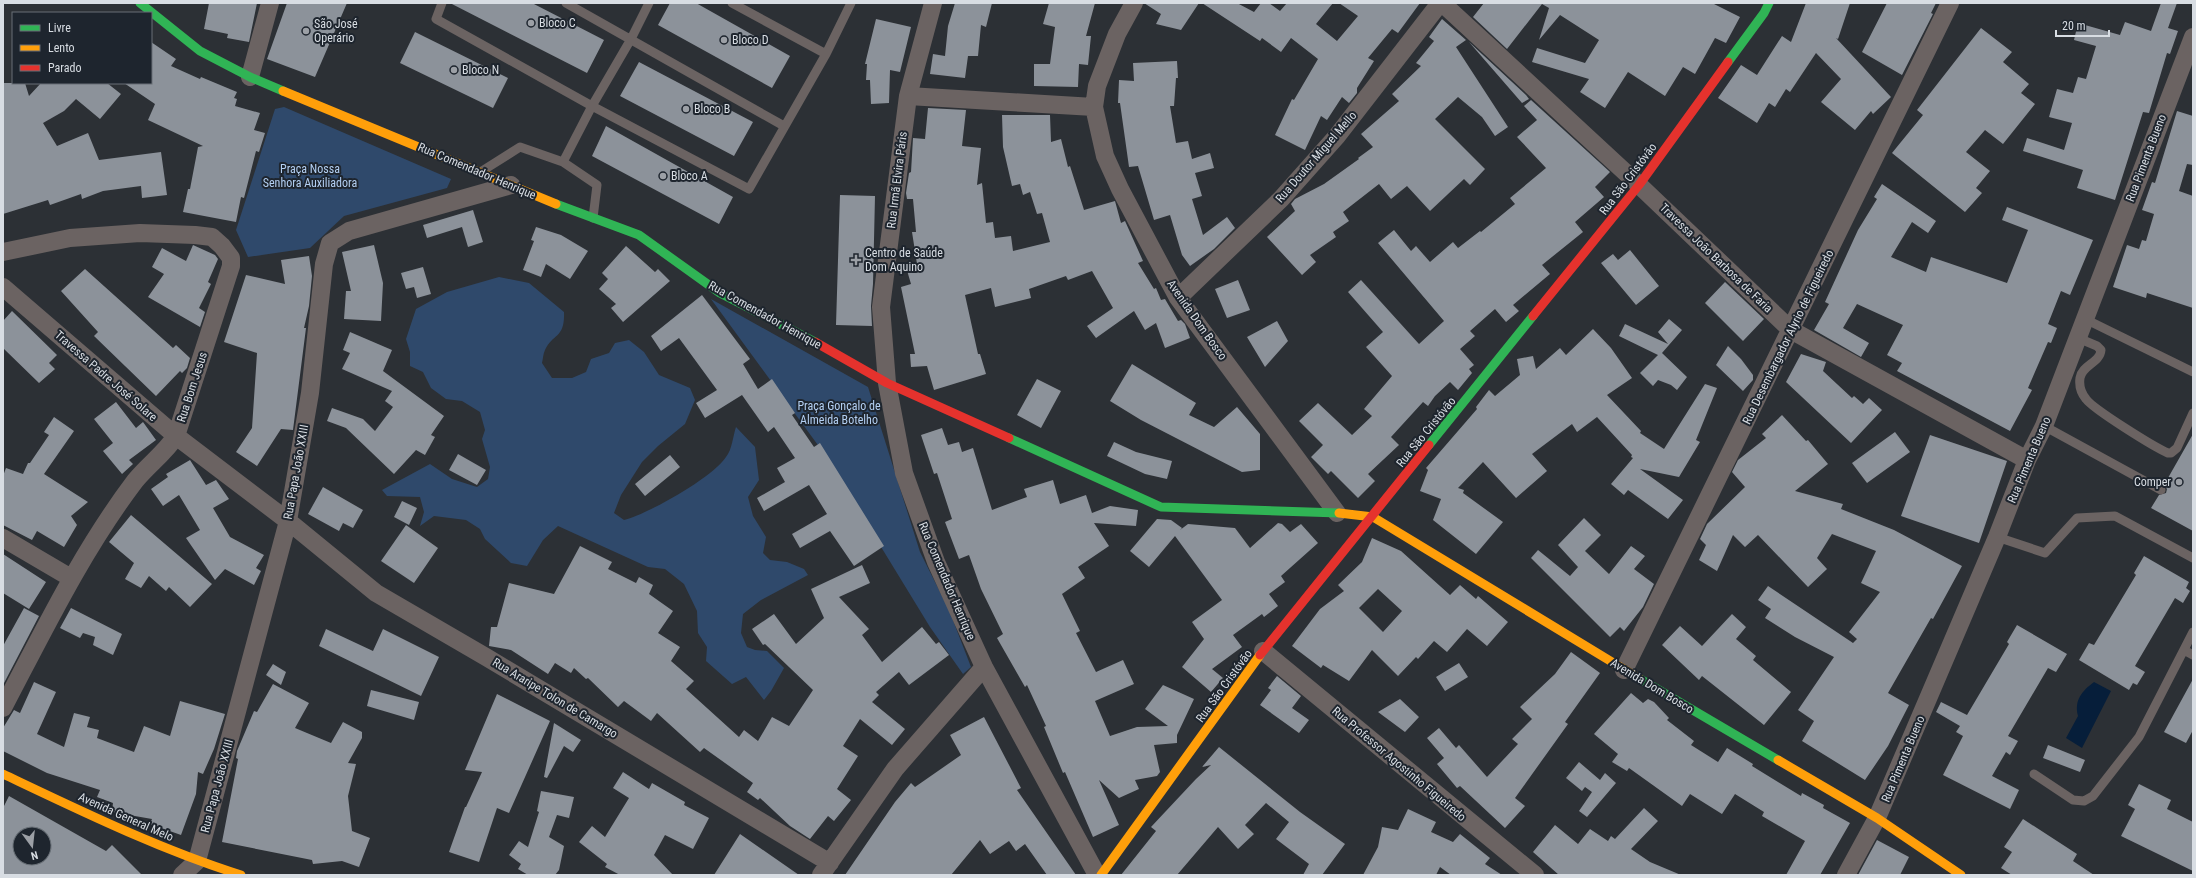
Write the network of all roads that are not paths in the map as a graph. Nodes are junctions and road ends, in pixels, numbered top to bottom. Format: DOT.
graph roads {
  1 [pos="140,3"];
  2 [pos="270,3"];
  3 [pos="442,3"];
  4 [pos="566,3"];
  5 [pos="649,3"];
  6 [pos="732,3"];
  7 [pos="851,3"];
  8 [pos="933,3"];
  9 [pos="1134,3"];
  10 [pos="1441,3"];
  11 [pos="1769,3"];
  12 [pos="1950,3"];
  13 [pos="151,12"];
  14 [pos="152,13"];
  15 [pos="2193,37"];
  16 [pos="631,39"];
  17 [pos="826,54"];
  18 [pos="250,77"];
  19 [pos="908,96"];
  20 [pos="592,106"];
  21 [pos="1094,107"];
  22 [pos="784,126"];
  23 [pos="563,162"];
  24 [pos="481,172"];
  25 [pos="511,185"];
  26 [pos="1639,185"];
  27 [pos="593,219"];
  28 [pos="3,252"];
  29 [pos="3,287"];
  30 [pos="1178,298"];
  31 [pos="2085,319"];
  32 [pos="1791,330"];
  33 [pos="2078,338"];
  34 [pos="2193,372"];
  35 [pos="887,383"];
  36 [pos="2193,414"];
  37 [pos="2044,426"];
  38 [pos="176,436"];
  39 [pos="2028,460"];
  40 [pos="2161,490"];
  41 [pos="1337,513"];
  42 [pos="1373,517"];
  43 [pos="288,521"];
  44 [pos="3,538"];
  45 [pos="1997,538"];
  46 [pos="2193,558"];
  47 [pos="71,578"];
  48 [pos="2193,632"];
  49 [pos="2184,650"];
  50 [pos="1263,651"];
  51 [pos="2193,655"];
  52 [pos="984,667"];
  53 [pos="1624,670"];
  54 [pos="3,708"];
  55 [pos="2034,774"];
  56 [pos="5,779"];
  57 [pos="1877,818"];
  58 [pos="197,861"];
  59 [pos="825,869"];
  60 [pos="182,875"];
  61 [pos="241,875"];
  62 [pos="1097,875"];
  63 [pos="1101,875"];
  64 [pos="1535,875"];
  65 [pos="1846,875"];
  66 [pos="1961,875"];
  1 -- 13 [label="street, Rua Comendador Henrique"];
  2 -- 18 [label="street"];
  3 -- 20 [label="lane"];
  4 -- 16 [label="lane"];
  5 -- 16 [label="lane"];
  6 -- 17 [label="lane"];
  7 -- 17 [label="lane"];
  8 -- 19 [label="street, Rua Irmã Elvira Páris"];
  9 -- 21 [label="street"];
  10 -- 26 [label="street, Travessa João Barbosa de Faria"];
  10 -- 30 [label="street, Rua Doutor Miguel Mello"];
  11 -- 26 [label="street, Rua São Cristóvão"];
  12 -- 32 [label="street, Rua Desembargador Alyrio de Figueiredo"];
  14 -- 18 [label="street, Rua Comendador Henrique"];
  15 -- 31 [label="street, Rua Pimenta Bueno"];
  16 -- 20 [label="lane"];
  16 -- 22 [label="lane"];
  17 -- 22 [label="lane"];
  18 -- 24 [label="street, Rua Comendador Henrique"];
  19 -- 21 [label="street"];
  19 -- 35 [label="street, Rua Irmã Elvira Páris"];
  20 -- 22 [label="lane"];
  20 -- 23 [label="lane"];
  21 -- 30 [label="street, Avenida Dom Bosco"];
  23 -- 24 [label="lane"];
  23 -- 27 [label="lane"];
  24 -- 25 [label="street, Rua Comendador Henrique"];
  25 -- 27 [label="street, Rua Comendador Henrique"];
  25 -- 43 [label="street, Rua Papa João XXIII"];
  26 -- 32 [label="street, Travessa João Barbosa de Faria"];
  26 -- 42 [label="street, Rua São Cristóvão"];
  27 -- 35 [label="street, Rua Comendador Henrique"];
  28 -- 38 [label="street, Rua Bom Jesus"];
  29 -- 38 [label="street, Travessa Padre José Solare"];
  30 -- 41 [label="street, Avenida Dom Bosco"];
  31 -- 33 [label="street, Rua Pimenta Bueno"];
  31 -- 34 [label="lane"];
  32 -- 39 [label="street, Travessa João Barbosa de Faria"];
  32 -- 53 [label="street, Rua Desembargador Alyrio de Figueiredo"];
  33 -- 36 [label="lane"];
  33 -- 37 [label="street, Rua Pimenta Bueno"];
  35 -- 41 [label="street, Avenida Dom Bosco"];
  35 -- 52 [label="street, Rua Comendador Henrique"];
  37 -- 39 [label="street, Rua Pimenta Bueno"];
  37 -- 40 [label="lane"];
  38 -- 43 [label="street, Travessa Padre José Solare"];
  38 -- 47 [label="street, Rua Bom Jesus"];
  39 -- 45 [label="street, Rua Pimenta Bueno"];
  41 -- 42 [label="street, Avenida Dom Bosco"];
  42 -- 50 [label="street, Rua São Cristóvão"];
  42 -- 53 [label="street, Avenida Dom Bosco"];
  43 -- 58 [label="street, Rua Papa João XXIII"];
  43 -- 59 [label="street, Rua Araripe Tolon de Camargo"];
  44 -- 47 [label="street"];
  45 -- 46 [label="lane"];
  45 -- 57 [label="street, Rua Pimenta Bueno"];
  47 -- 54 [label="street, Rua Bom Jesus"];
  48 -- 49 [label="lane"];
  49 -- 51 [label="lane"];
  49 -- 55 [label="lane"];
  50 -- 63 [label="street, Rua São Cristóvão"];
  50 -- 64 [label="street, Rua Professor Agostinho Figueiredo"];
  52 -- 59 [label="street"];
  52 -- 62 [label="street, Rua Comendador Henrique"];
  53 -- 57 [label="street, Avenida Dom Bosco"];
  56 -- 58 [label="street, Avenida General Melo"];
  57 -- 65 [label="street, Rua Pimenta Bueno"];
  57 -- 66 [label="street, Avenida Dom Bosco"];
  58 -- 60 [label="street"];
  58 -- 61 [label="street, Avenida General Melo"];
}
